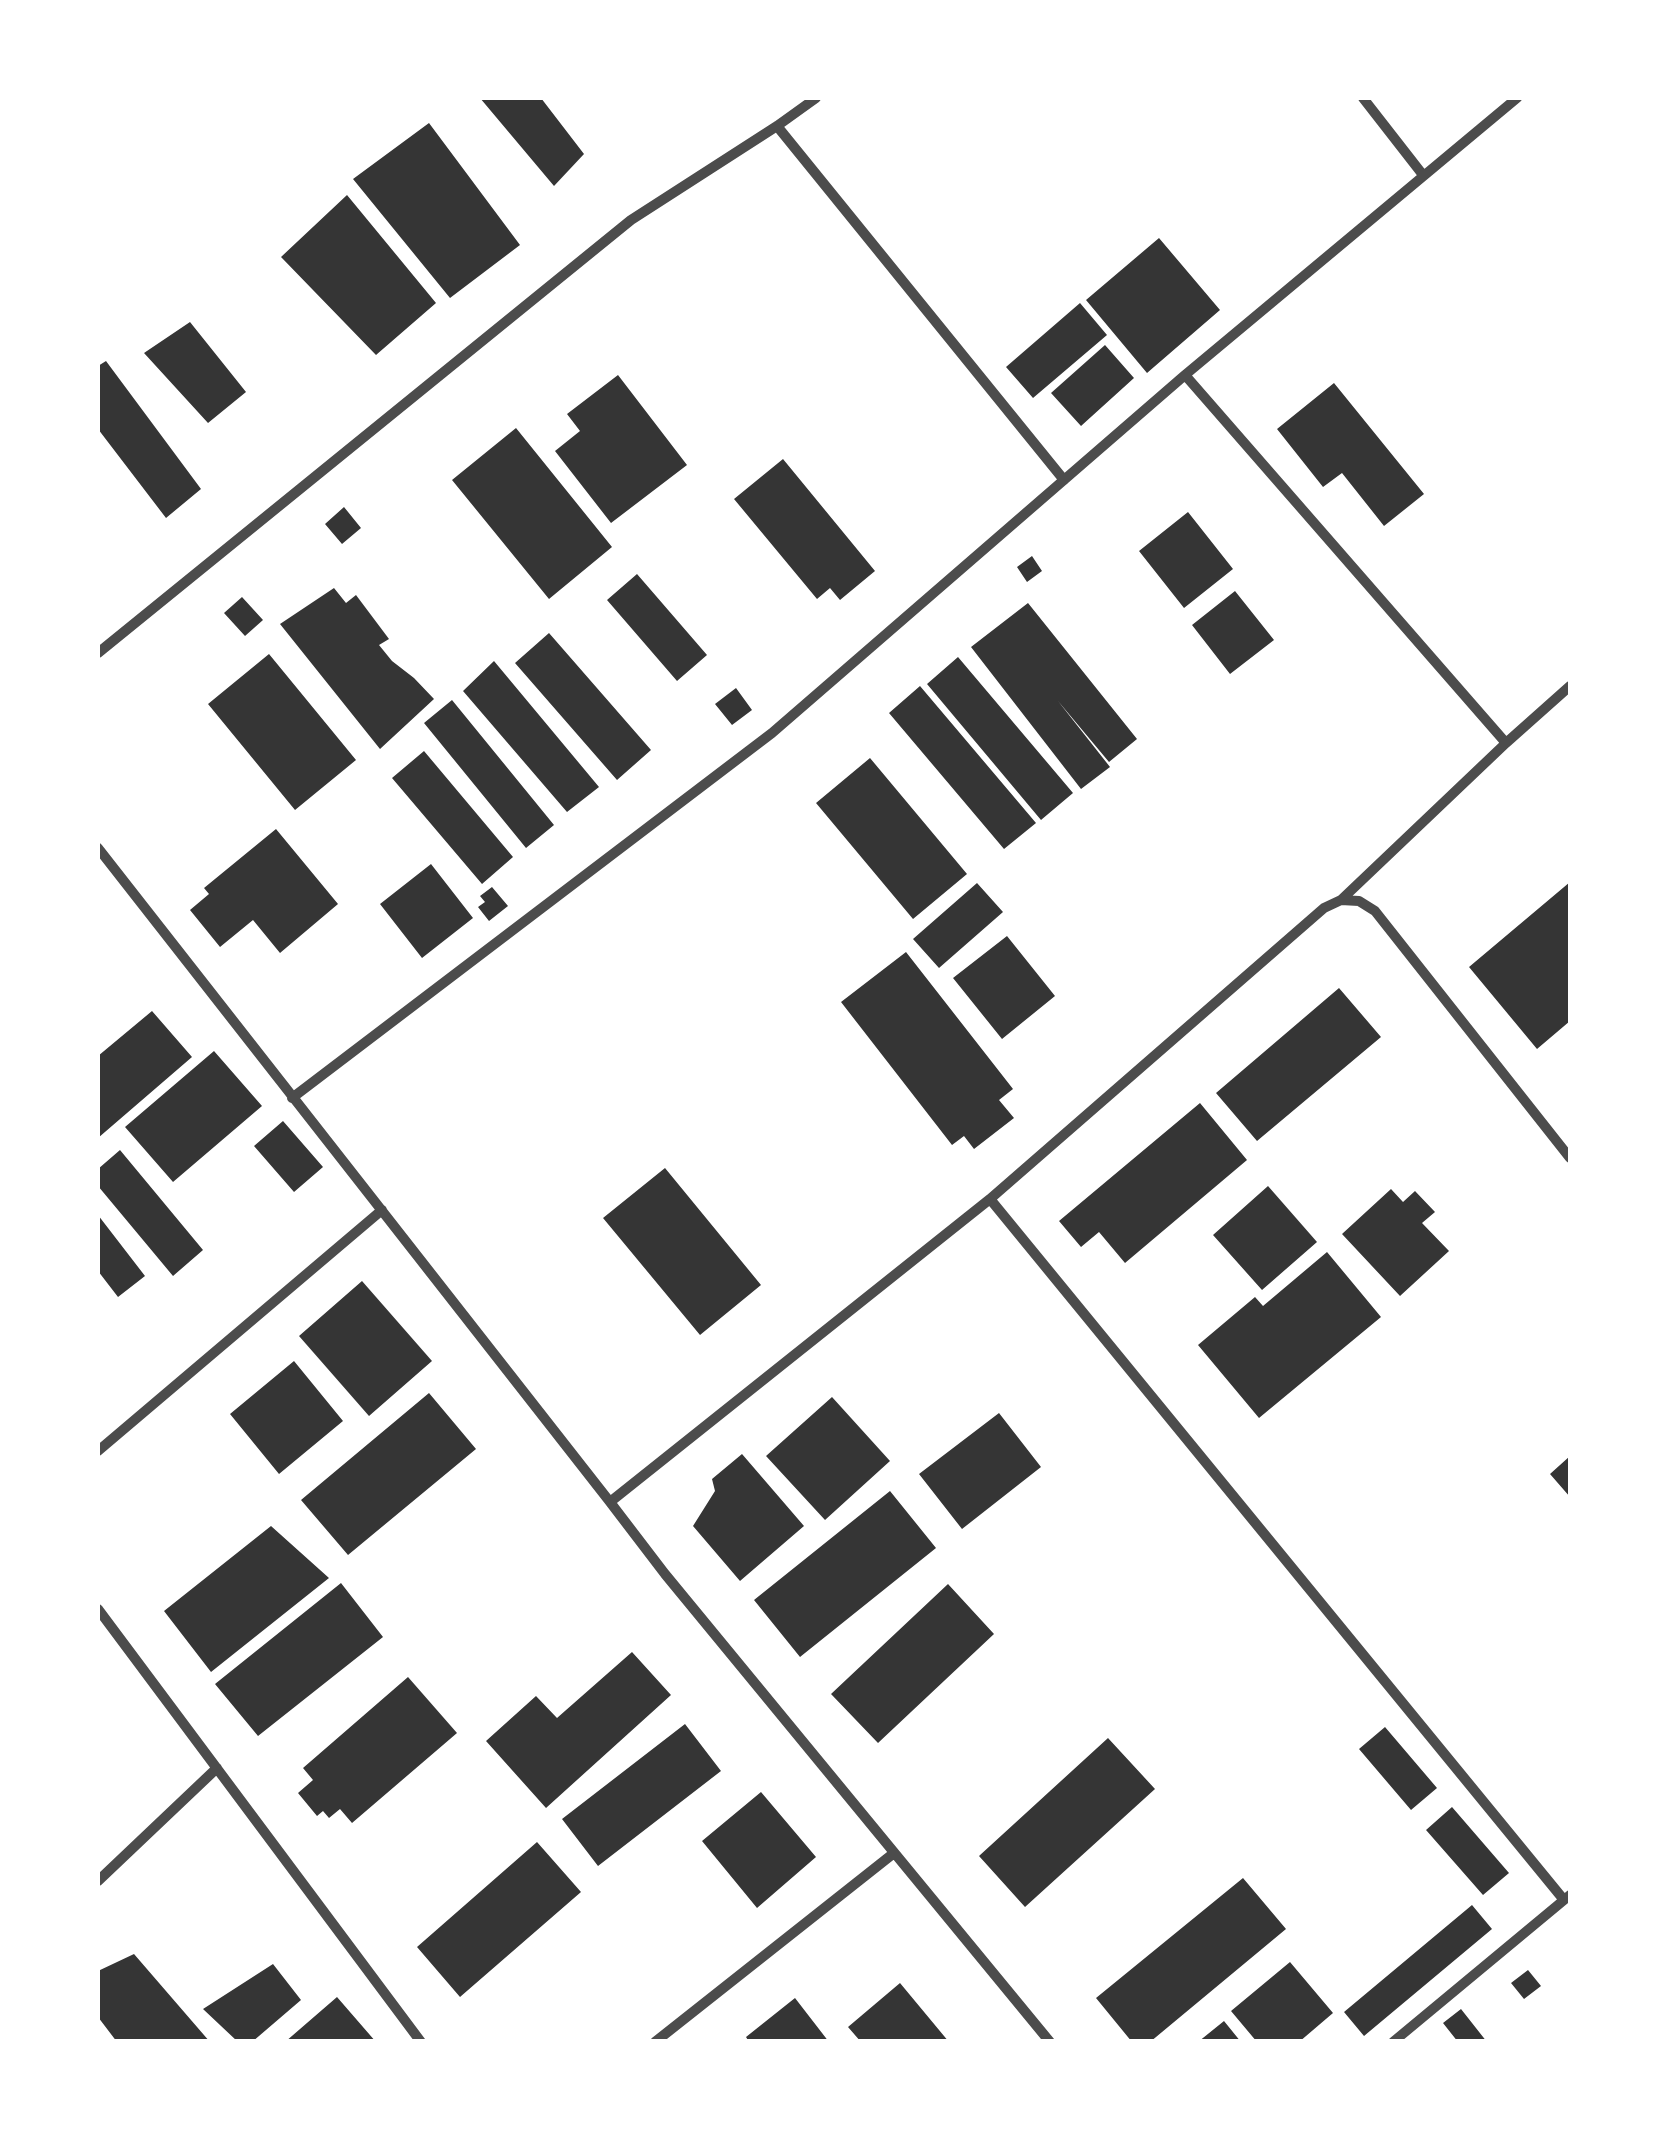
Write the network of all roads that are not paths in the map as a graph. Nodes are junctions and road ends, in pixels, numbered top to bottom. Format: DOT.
graph roads {
  1 [pos="816,98"];
  2 [pos="1363,98"];
  3 [pos="1517,98"];
  4 [pos="777,126"];
  5 [pos="1424,175"];
  6 [pos="1185,375"];
  7 [pos="1064,480"];
  8 [pos="98,653"];
  9 [pos="1570,686"];
  10 [pos="1506,743"];
  11 [pos="98,848"];
  12 [pos="1342,900"];
  13 [pos="292,1098"];
  14 [pos="1570,1158"];
  15 [pos="990,1199"];
  16 [pos="382,1210"];
  17 [pos="98,1451"];
  18 [pos="610,1502"];
  19 [pos="98,1609"];
  20 [pos="216,1768"];
  21 [pos="894,1853"];
  22 [pos="98,1881"];
  23 [pos="1567,1897"];
  24 [pos="421,2042"];
  25 [pos="655,2042"];
  26 [pos="1050,2042"];
  27 [pos="1393,2042"];
  1 -- 4 [label="street"];
  2 -- 5 [label="street"];
  3 -- 5 [label="street"];
  4 -- 7 [label="street"];
  4 -- 8 [label="street"];
  5 -- 6 [label="street"];
  6 -- 7 [label="street"];
  6 -- 10 [label="street"];
  7 -- 13 [label="street"];
  9 -- 10 [label="street"];
  10 -- 12 [label="street"];
  11 -- 13 [label="street"];
  12 -- 14 [label="street"];
  12 -- 15 [label="street"];
  13 -- 16 [label="street"];
  15 -- 18 [label="street"];
  15 -- 23 [label="street"];
  16 -- 17 [label="street"];
  16 -- 18 [label="street"];
  18 -- 21 [label="street"];
  19 -- 20 [label="street"];
  20 -- 22 [label="street"];
  20 -- 24 [label="street"];
  21 -- 25 [label="street"];
  21 -- 26 [label="street"];
  23 -- 27 [label="street"];
}
